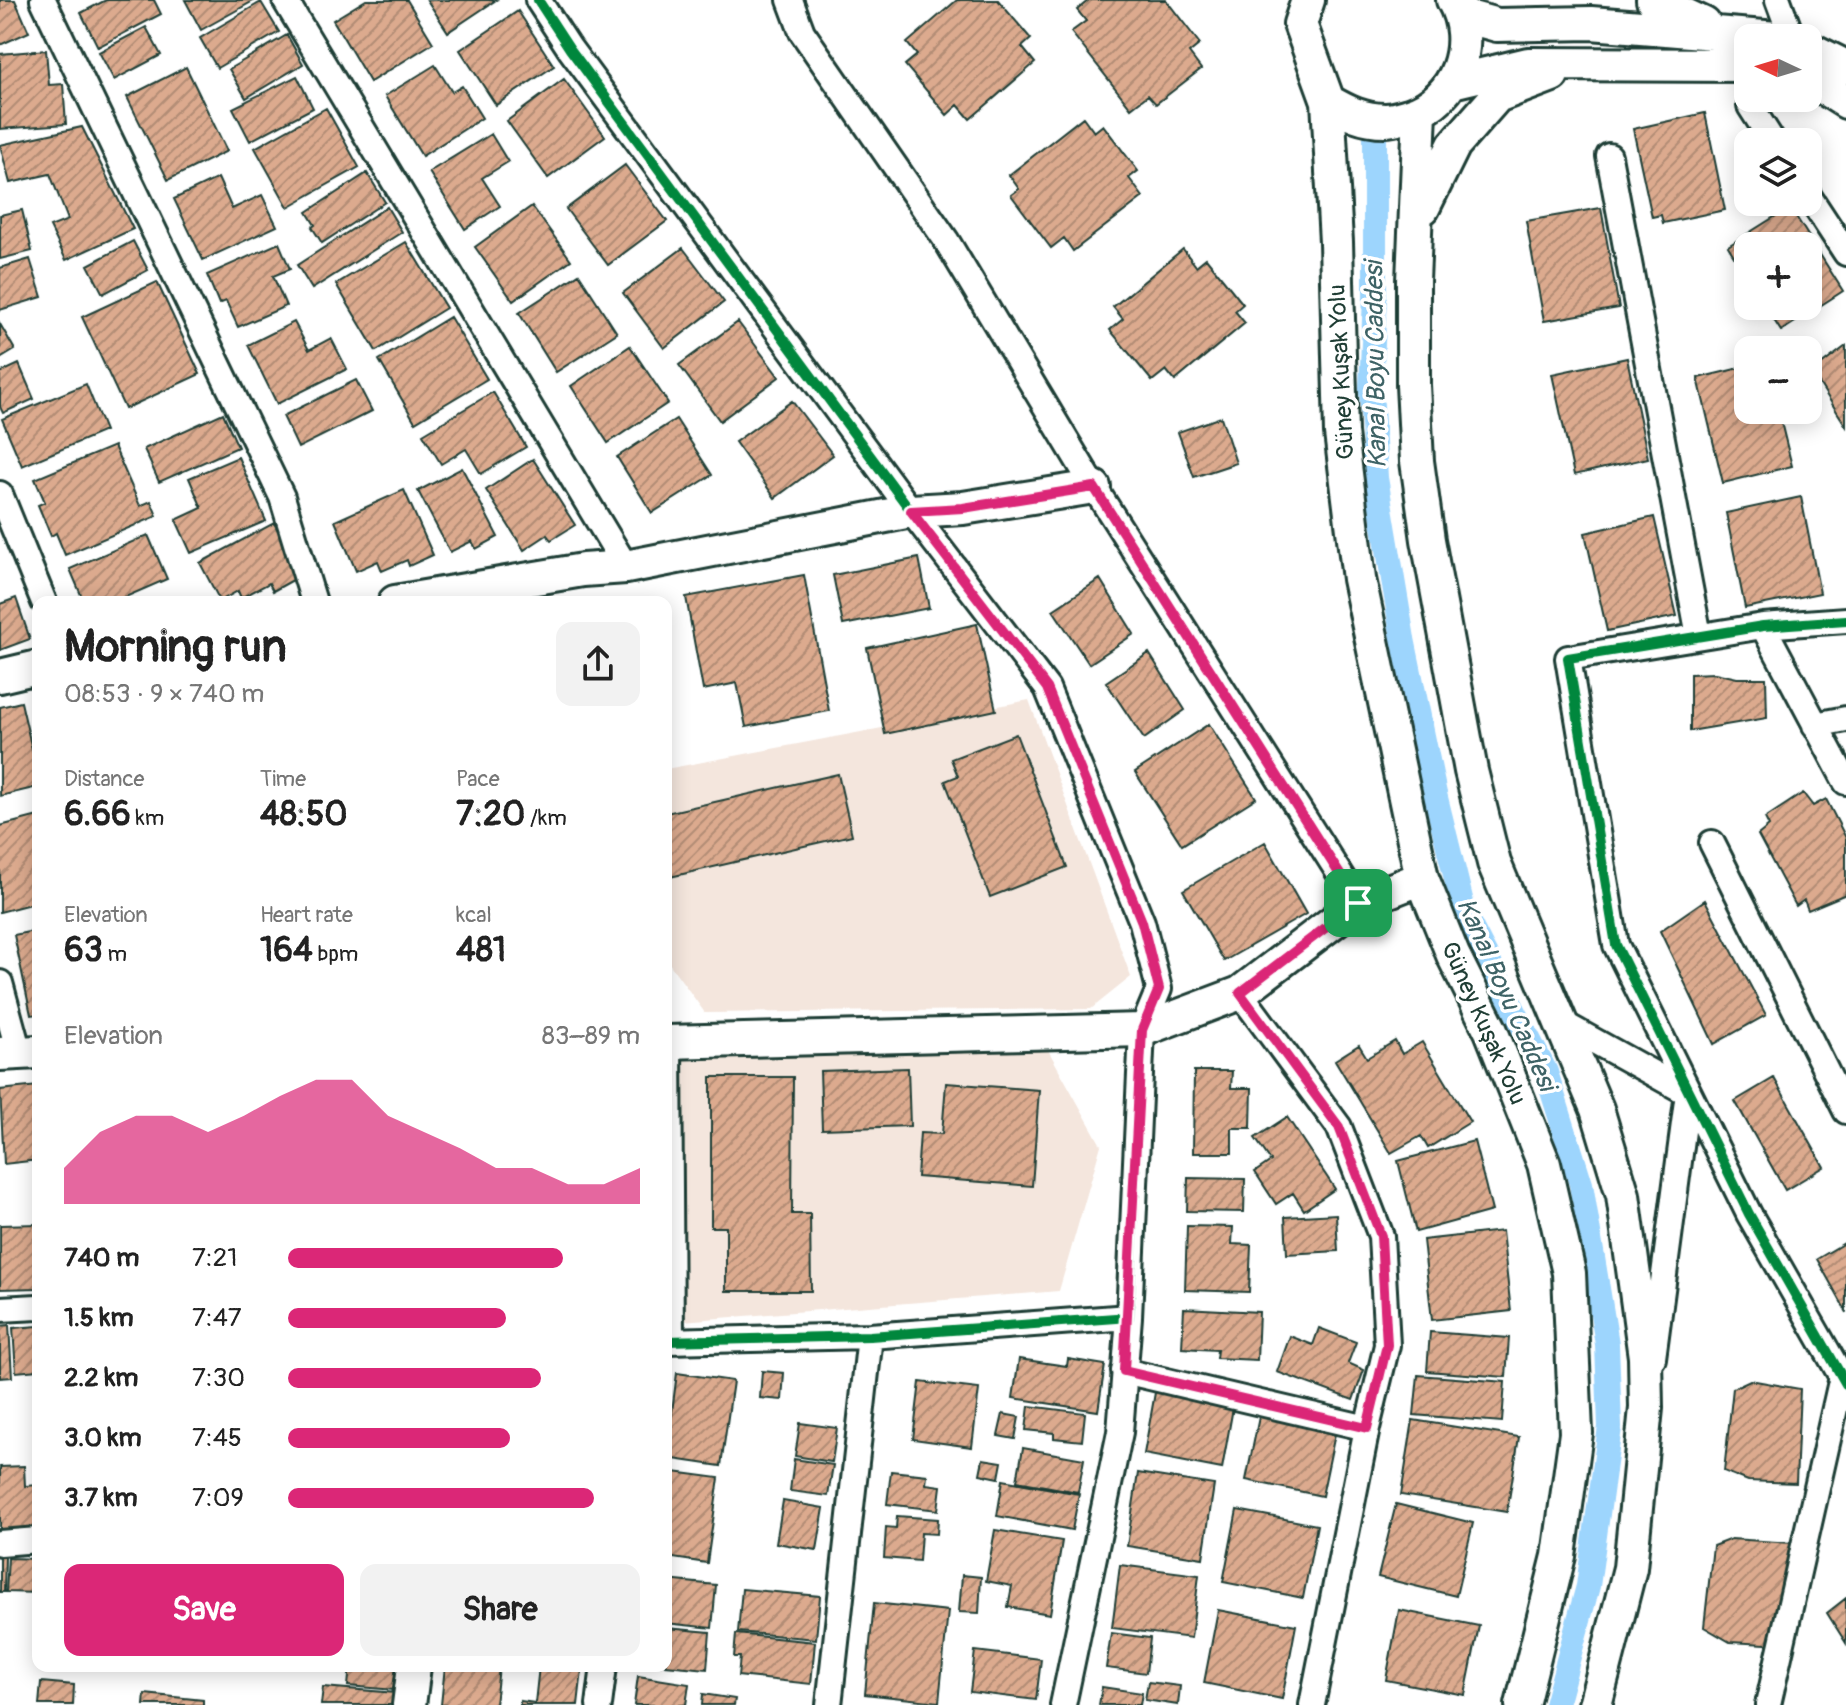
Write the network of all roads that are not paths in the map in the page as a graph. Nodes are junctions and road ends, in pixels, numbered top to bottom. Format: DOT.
graph roads {
  1 [pos="43,0"];
  2 [pos="285,0"];
  3 [pos="538,0"];
  4 [pos="790,0"];
  5 [pos="1653,0"];
  6 [pos="1778,0"];
  7 [pos="1300,8"];
  8 [pos="1457,8"];
  9 [pos="1787,24"];
  10 [pos="1722,32"];
  11 [pos="1734,33"];
  12 [pos="1822,55"];
  13 [pos="1581,64"];
  14 [pos="1734,65"];
  15 [pos="1846,68"];
  16 [pos="1822,69"];
  17 [pos="1452,82"];
  18 [pos="1822,87"];
  19 [pos="1328,101"];
  20 [pos="1846,102"];
  21 [pos="1420,111"];
  22 [pos="1609,156"];
  23 [pos="1822,216"];
  24 [pos="1415,223"];
  25 [pos="1846,253"];
  26 [pos="1094,487"];
  27 [pos="0,494"];
  28 [pos="911,511"];
  29 [pos="626,567"];
  30 [pos="42,596"];
  31 [pos="312,596"];
  32 [pos="430,596"];
  33 [pos="1846,620"];
  34 [pos="1763,626"];
  35 [pos="1699,636"];
  36 [pos="32,668"];
  37 [pos="0,676"];
  38 [pos="1846,719"];
  39 [pos="1815,725"];
  40 [pos="1846,782"];
  41 [pos="1712,843"];
  42 [pos="1422,878"];
  43 [pos="1358,903"];
  44 [pos="0,983"];
  45 [pos="1240,993"];
  46 [pos="1560,1022"];
  47 [pos="1142,1030"];
  48 [pos="672,1042"];
  49 [pos="19,1053"];
  50 [pos="1688,1093"];
  51 [pos="1846,1111"];
  52 [pos="32,1307"];
  53 [pos="0,1309"];
  54 [pos="1129,1317"];
  55 [pos="870,1336"];
  56 [pos="672,1341"];
  57 [pos="1124,1371"];
  58 [pos="1844,1380"];
  59 [pos="1646,1408"];
  60 [pos="1367,1428"];
  61 [pos="32,1540"];
  62 [pos="0,1543"];
  63 [pos="413,1672"];
  64 [pos="603,1672"];
  65 [pos="409,1705"];
  66 [pos="599,1705"];
  67 [pos="829,1705"];
  68 [pos="1063,1705"];
  69 [pos="1312,1705"];
  70 [pos="1522,1705"];
  71 [pos="1595,1705"];
  72 [pos="1768,1705"];
  1 -- 31 [label="street"];
  2 -- 29 [label="street"];
  3 -- 28 [label="street"];
  4 -- 26 [label="street"];
  5 -- 10 [label="main road"];
  6 -- 9 [label="street"];
  7 -- 19 [label="main road, Güney Kuşak Yolu"];
  8 -- 10 [label="main road"];
  8 -- 17 [label="main road"];
  10 -- 11 [label="main road"];
  12 -- 15 [label="main road"];
  13 -- 14 [label="main road"];
  13 -- 17 [label="main road"];
  13 -- 24 [label="main road"];
  15 -- 16 [label="street"];
  17 -- 21 [label="main road"];
  18 -- 20 [label="main road"];
  19 -- 21 [label="main road"];
  19 -- 42 [label="main road, Güney Kuşak Yolu"];
  21 -- 24 [label="main road"];
  22 -- 35 [label="street"];
  23 -- 25 [label="street"];
  24 -- 46 [label="main road"];
  26 -- 28 [label="main road"];
  26 -- 43 [label="street"];
  27 -- 30 [label="street"];
  28 -- 29 [label="main road"];
  28 -- 47 [label="street"];
  29 -- 32 [label="main road"];
  33 -- 34 [label="street"];
  34 -- 35 [label="street"];
  34 -- 39 [label="street"];
  35 -- 50 [label="street"];
  36 -- 37 [label="main road"];
  38 -- 39 [label="street"];
  39 -- 40 [label="street"];
  41 -- 51 [label="street"];
  42 -- 43 [label="main road"];
  42 -- 70 [label="main road, Güney Kuşak Yolu"];
  43 -- 45 [label="main road"];
  44 -- 49 [label="street"];
  45 -- 47 [label="main road"];
  45 -- 60 [label="street"];
  46 -- 50 [label="street"];
  46 -- 59 [label="main road"];
  47 -- 48 [label="main road"];
  47 -- 54 [label="street"];
  50 -- 58 [label="street"];
  50 -- 59 [label="street"];
  52 -- 53 [label="street"];
  54 -- 55 [label="street"];
  54 -- 57 [label="street"];
  55 -- 56 [label="street"];
  55 -- 67 [label="street"];
  57 -- 60 [label="street"];
  57 -- 68 [label="street"];
  58 -- 72 [label="street"];
  59 -- 71 [label="main road"];
  60 -- 69 [label="street"];
  61 -- 62 [label="street"];
  63 -- 65 [label="main road"];
  64 -- 66 [label="street"];
}
